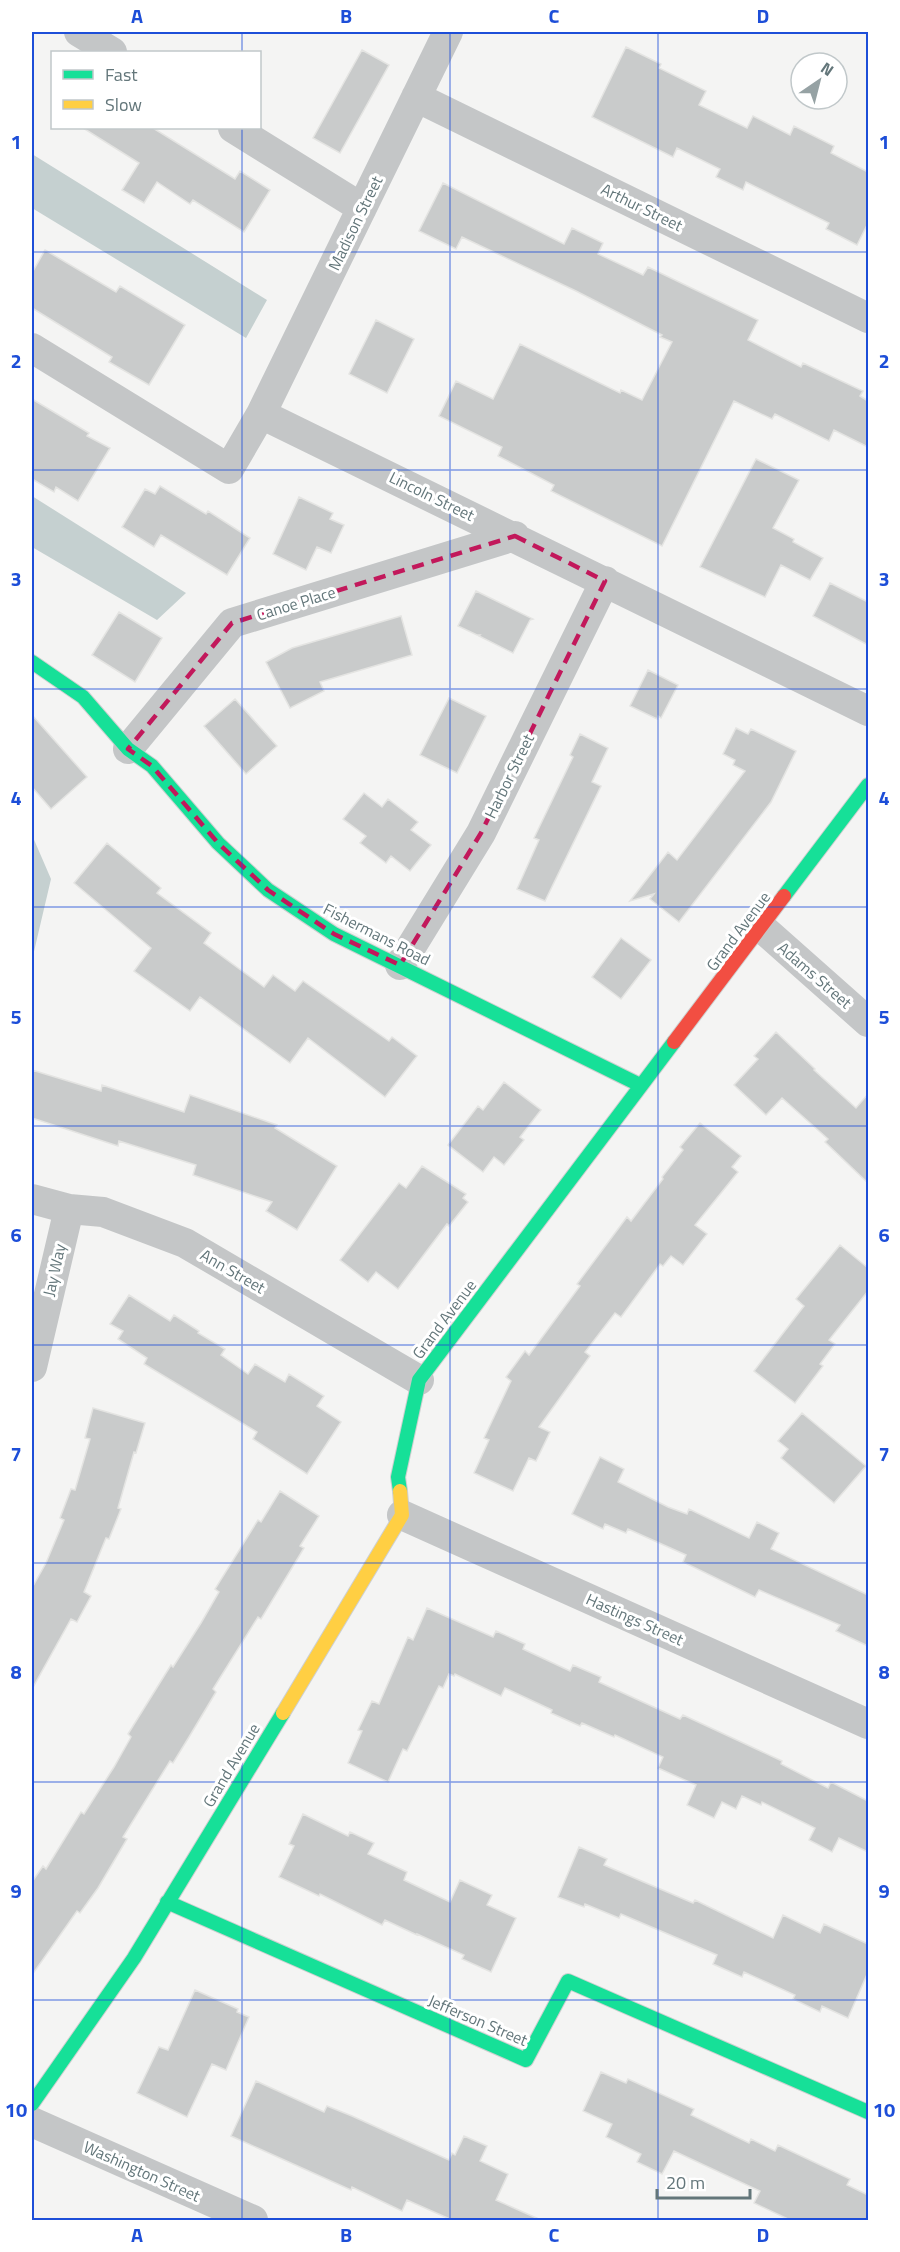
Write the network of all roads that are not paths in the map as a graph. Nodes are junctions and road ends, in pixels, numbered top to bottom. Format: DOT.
graph roads {
  1 [pos="79,32"];
  2 [pos="448,32"];
  3 [pos="110,51"];
  4 [pos="417,97"];
  5 [pos="235,129"];
  6 [pos="362,208"];
  7 [pos="868,318"];
  8 [pos="32,348"];
  9 [pos="261,414"];
  10 [pos="515,536"];
  11 [pos="605,580"];
  12 [pos="32,662"];
  13 [pos="868,711"];
  14 [pos="128,749"];
  15 [pos="868,785"];
  16 [pos="762,928"];
  17 [pos="400,965"];
  18 [pos="868,1022"];
  19 [pos="640,1085"];
  20 [pos="32,1199"];
  21 [pos="69,1209"];
  22 [pos="32,1366"];
  23 [pos="419,1380"];
  24 [pos="402,1515"];
  25 [pos="868,1724"];
  26 [pos="167,1902"];
  27 [pos="32,2104"];
  28 [pos="868,2112"];
  29 [pos="32,2122"];
  30 [pos="253,2220"];
  1 -- 3 [label="street"];
  2 -- 4 [label="street, Madison Street"];
  4 -- 6 [label="street, Madison Street"];
  4 -- 7 [label="street, Arthur Street"];
  5 -- 6 [label="street"];
  6 -- 9 [label="street, Madison Street"];
  8 -- 9 [label="street"];
  9 -- 10 [label="street, Lincoln Street"];
  10 -- 11 [label="street, Lincoln Street"];
  10 -- 14 [label="street, Canoe Place"];
  11 -- 13 [label="street, Lincoln Street"];
  11 -- 17 [label="street, Harbor Street"];
  12 -- 14 [label="street, Fishermans Road"];
  14 -- 17 [label="street, Fishermans Road"];
  15 -- 16 [label="street, Grand Avenue"];
  16 -- 18 [label="street, Adams Street"];
  16 -- 19 [label="street, Grand Avenue"];
  17 -- 19 [label="street, Fishermans Road"];
  19 -- 23 [label="street, Grand Avenue"];
  20 -- 21 [label="street, Ann Street"];
  21 -- 22 [label="street, Jay Way"];
  21 -- 23 [label="street, Ann Street"];
  23 -- 24 [label="street, Grand Avenue"];
  24 -- 25 [label="street, Hastings Street"];
  24 -- 26 [label="street, Grand Avenue"];
  26 -- 27 [label="street, Grand Avenue"];
  26 -- 28 [label="street, Jefferson Street"];
  29 -- 30 [label="street, Washington Street"];
}
